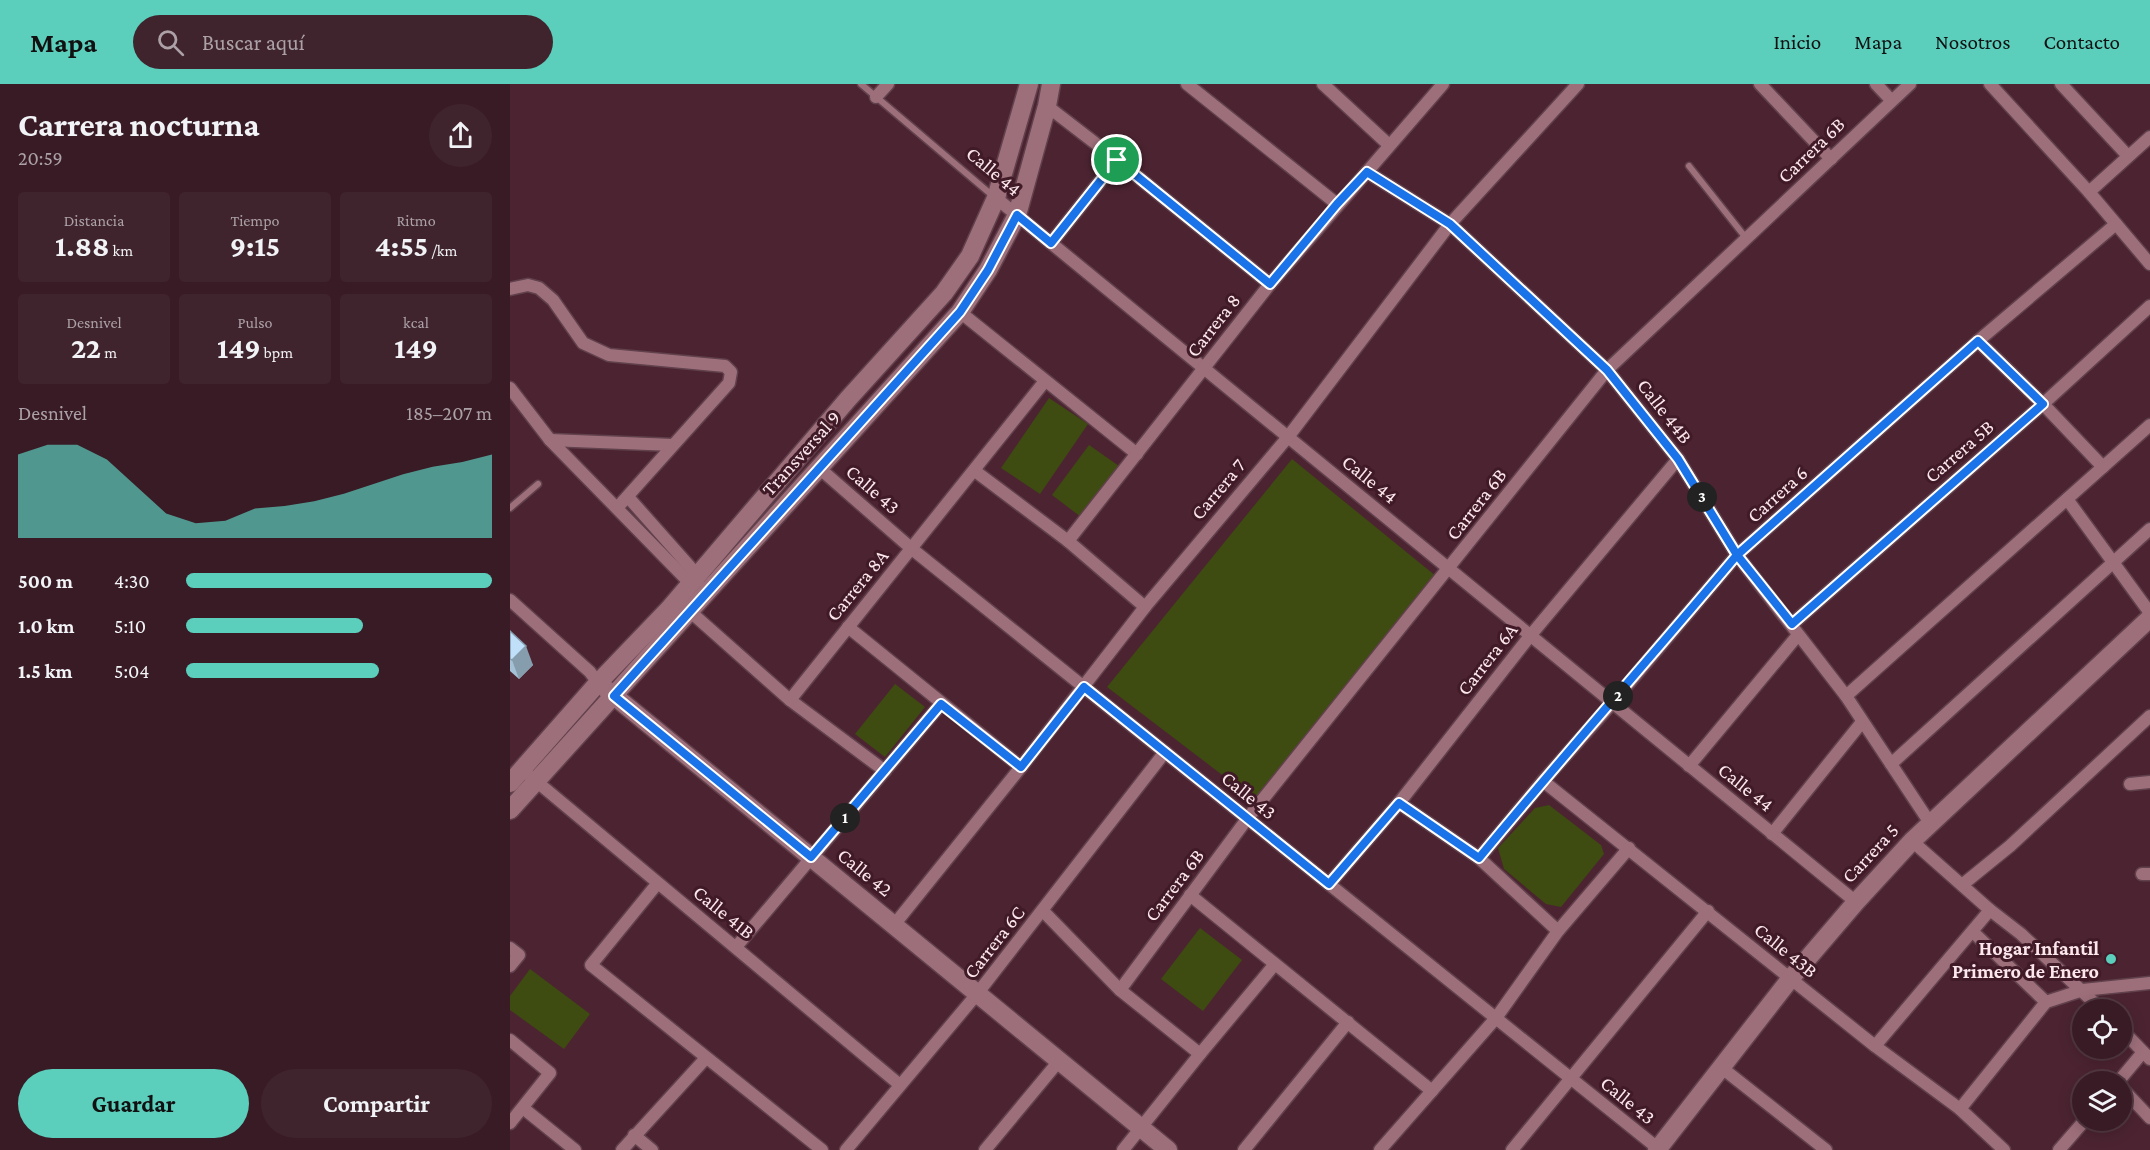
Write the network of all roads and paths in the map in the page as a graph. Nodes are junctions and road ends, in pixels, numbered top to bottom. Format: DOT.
graph roads {
  1 [pos="861,84"];
  2 [pos="888,84"];
  3 [pos="1029,84"];
  4 [pos="1052,84"];
  5 [pos="1187,84"];
  6 [pos="1323,84"];
  7 [pos="1443,84"];
  8 [pos="1578,84"];
  9 [pos="1760,84"];
  10 [pos="1876,84"];
  11 [pos="1910,84"];
  12 [pos="1990,84"];
  13 [pos="2061,84"];
  14 [pos="876,97"];
  15 [pos="1891,100"];
  16 [pos="1047,106"];
  17 [pos="2150,137"];
  18 [pos="1389,145"];
  19 [pos="2128,156"];
  20 [pos="1831,159"];
  21 [pos="1117,160"];
  22 [pos="1689,166"];
  23 [pos="1367,172"];
  24 [pos="2089,192"];
  25 [pos="996,198"];
  26 [pos="1337,204"];
  27 [pos="1017,215"];
  28 [pos="1450,224"];
  29 [pos="2116,224"];
  30 [pos="1746,238"];
  31 [pos="1051,243"];
  32 [pos="2150,264"];
  33 [pos="1270,284"];
  34 [pos="510,289"];
  35 [pos="2150,306"];
  36 [pos="960,312"];
  37 [pos="1978,341"];
  38 [pos="1204,369"];
  39 [pos="1607,370"];
  40 [pos="1045,381"];
  41 [pos="510,388"];
  42 [pos="2043,404"];
  43 [pos="2150,425"];
  44 [pos="1287,437"];
  45 [pos="550,440"];
  46 [pos="673,445"];
  47 [pos="1137,454"];
  48 [pos="1678,459"];
  49 [pos="818,467"];
  50 [pos="2103,467"];
  51 [pos="975,471"];
  52 [pos="538,484"];
  53 [pos="628,497"];
  54 [pos="2067,500"];
  55 [pos="510,508"];
  56 [pos="617,508"];
  57 [pos="2150,529"];
  58 [pos="1068,541"];
  59 [pos="664,547"];
  60 [pos="912,549"];
  61 [pos="1737,555"];
  62 [pos="2113,563"];
  63 [pos="1449,569"];
  64 [pos="702,585"];
  65 [pos="510,600"];
  66 [pos="683,606"];
  67 [pos="1145,608"];
  68 [pos="2150,613"];
  69 [pos="2150,618"];
  70 [pos="1792,624"];
  71 [pos="848,627"];
  72 [pos="1798,635"];
  73 [pos="1530,636"];
  74 [pos="598,683"];
  75 [pos="1084,687"];
  76 [pos="614,696"];
  77 [pos="1846,696"];
  78 [pos="790,700"];
  79 [pos="1612,703"];
  80 [pos="941,704"];
  81 [pos="2150,716"];
  82 [pos="1862,722"];
  83 [pos="1165,752"];
  84 [pos="1891,764"];
  85 [pos="1689,766"];
  86 [pos="1021,767"];
  87 [pos="885,771"];
  88 [pos="530,776"];
  89 [pos="1543,781"];
  90 [pos="2150,782"];
  91 [pos="510,783"];
  92 [pos="2130,784"];
  93 [pos="1399,803"];
  94 [pos="510,810"];
  95 [pos="1247,819"];
  96 [pos="1930,823"];
  97 [pos="1772,834"];
  98 [pos="1912,841"];
  99 [pos="1629,848"];
  100 [pos="811,857"];
  101 [pos="1479,858"];
  102 [pos="657,884"];
  103 [pos="1329,884"];
  104 [pos="1962,885"];
  105 [pos="1190,895"];
  106 [pos="1856,902"];
  107 [pos="1990,910"];
  108 [pos="1043,911"];
  109 [pos="1708,911"];
  110 [pos="894,925"];
  111 [pos="1558,931"];
  112 [pos="1973,932"];
  113 [pos="736,947"];
  114 [pos="514,952"];
  115 [pos="1275,964"];
  116 [pos="510,966"];
  117 [pos="1791,978"];
  118 [pos="2150,983"];
  119 [pos="1120,990"];
  120 [pos="2083,990"];
  121 [pos="977,994"];
  122 [pos="2092,999"];
  123 [pos="2046,1002"];
  124 [pos="1496,1018"];
  125 [pos="1348,1022"];
  126 [pos="510,1040"];
  127 [pos="2132,1040"];
  128 [pos="1875,1046"];
  129 [pos="1200,1054"];
  130 [pos="2146,1055"];
  131 [pos="706,1058"];
  132 [pos="1059,1061"];
  133 [pos="1722,1068"];
  134 [pos="2129,1071"];
  135 [pos="1572,1079"];
  136 [pos="900,1085"];
  137 [pos="1432,1091"];
  138 [pos="2132,1099"];
  139 [pos="523,1108"];
  140 [pos="1960,1109"];
  141 [pos="2150,1118"];
  142 [pos="510,1123"];
  143 [pos="1142,1128"];
  144 [pos="2075,1131"];
  145 [pos="634,1135"];
  146 [pos="575,1150"];
  147 [pos="622,1150"];
  148 [pos="652,1150"];
  149 [pos="822,1150"];
  150 [pos="846,1150"];
  151 [pos="985,1150"];
  152 [pos="1123,1150"];
  153 [pos="1168,1150"];
  154 [pos="1244,1150"];
  155 [pos="1380,1150"];
  156 [pos="1512,1150"];
  157 [pos="1658,1150"];
  158 [pos="1826,1150"];
  159 [pos="2004,1150"];
  160 [pos="2059,1150"];
  1 -- 14 [label="lane, Calle 44"];
  2 -- 14 [label="street"];
  3 -- 25 [label="street, Transversal 9"];
  4 -- 16 [label="street, Transversal 9"];
  5 -- 26 [label="street"];
  6 -- 18 [label="street"];
  7 -- 18 [label="street, Carrera 8"];
  8 -- 28 [label="street, Carrera 7"];
  9 -- 20 [label="street"];
  10 -- 15 [label="street"];
  11 -- 15 [label="street, Carrera 6B"];
  12 -- 24 [label="street"];
  13 -- 19 [label="street"];
  14 -- 25 [label="lane, Calle 44"];
  15 -- 20 [label="street, Carrera 6B"];
  16 -- 21 [label="street"];
  16 -- 27 [label="street, Transversal 9"];
  17 -- 19 [label="street"];
  18 -- 23 [label="street, Carrera 8"];
  19 -- 24 [label="street"];
  20 -- 30 [label="street, Carrera 6B"];
  21 -- 31 [label="street"];
  21 -- 33 [label="street"];
  22 -- 30 [label="lane"];
  23 -- 26 [label="street, Carrera 8"];
  23 -- 28 [label="street, Calle 44B"];
  24 -- 29 [label="street"];
  25 -- 27 [label="street, Calle 44"];
  25 -- 64 [label="street, Transversal 9"];
  26 -- 33 [label="street, Carrera 8"];
  27 -- 31 [label="street, Calle 44"];
  27 -- 36 [label="street, Transversal 9"];
  28 -- 39 [label="street, Calle 44B"];
  28 -- 44 [label="street, Carrera 7"];
  29 -- 32 [label="street"];
  29 -- 37 [label="street, Carrera 6"];
  30 -- 39 [label="street, Carrera 6B"];
  31 -- 38 [label="street, Calle 44"];
  33 -- 38 [label="street, Carrera 8"];
  34 -- 46 [label="street"];
  35 -- 42 [label="street, Carrera 5B"];
  36 -- 40 [label="street"];
  36 -- 49 [label="street, Transversal 9"];
  37 -- 42 [label="street"];
  37 -- 61 [label="street, Carrera 6"];
  38 -- 44 [label="street, Calle 44"];
  38 -- 47 [label="street, Carrera 8"];
  39 -- 48 [label="street, Calle 44B"];
  39 -- 63 [label="street, Carrera 6B"];
  40 -- 47 [label="street"];
  40 -- 51 [label="street, Carrera 8A"];
  41 -- 45 [label="street"];
  42 -- 50 [label="street"];
  42 -- 70 [label="street, Carrera 5B"];
  43 -- 50 [label="street"];
  44 -- 63 [label="street, Calle 44"];
  44 -- 67 [label="street, Carrera 7"];
  45 -- 46 [label="street"];
  45 -- 56 [label="street"];
  46 -- 53 [label="street"];
  47 -- 58 [label="street, Carrera 8"];
  48 -- 61 [label="street, Calle 44B"];
  48 -- 73 [label="street, Carrera 6A"];
  49 -- 60 [label="street, Calle 43"];
  49 -- 64 [label="street, Transversal 9"];
  50 -- 54 [label="street"];
  51 -- 58 [label="street"];
  51 -- 60 [label="street, Carrera 8A"];
  52 -- 55 [label="lane"];
  53 -- 56 [label="street"];
  53 -- 59 [label="street"];
  54 -- 62 [label="street"];
  54 -- 77 [label="street"];
  56 -- 59 [label="street"];
  57 -- 62 [label="street"];
  58 -- 67 [label="street"];
  59 -- 64 [label="street"];
  60 -- 71 [label="street, Carrera 8A"];
  60 -- 75 [label="street, Calle 43"];
  61 -- 70 [label="street, Calle 44B"];
  61 -- 79 [label="street, Carrera 6"];
  62 -- 68 [label="street"];
  62 -- 84 [label="street"];
  63 -- 73 [label="street, Calle 44"];
  63 -- 95 [label="street, Carrera 6B"];
  64 -- 66 [label="street, Transversal 9"];
  65 -- 74 [label="street, Calle 42"];
  66 -- 74 [label="street, Transversal 9"];
  66 -- 76 [label="street, Transversal 9"];
  66 -- 78 [label="street"];
  67 -- 75 [label="street, Carrera 7"];
  69 -- 96 [label="street, Carrera 5"];
  70 -- 72 [label="street, Calle 44B"];
  71 -- 78 [label="street, Carrera 8A"];
  71 -- 80 [label="street"];
  72 -- 77 [label="street, Calle 44B"];
  72 -- 85 [label="street"];
  73 -- 79 [label="street, Calle 44"];
  73 -- 93 [label="street, Carrera 6A"];
  74 -- 76 [label="street, Calle 42"];
  74 -- 88 [label="street, Transversal 9"];
  75 -- 83 [label="street, Calle 43"];
  75 -- 86 [label="street, Carrera 7"];
  76 -- 88 [label="street, Transversal 9"];
  76 -- 100 [label="street, Calle 42"];
  77 -- 82 [label="street, Calle 44B"];
  78 -- 87 [label="street"];
  79 -- 85 [label="street, Calle 44"];
  79 -- 89 [label="street, Carrera 6"];
  80 -- 86 [label="street"];
  80 -- 87 [label="street"];
  81 -- 104 [label="street"];
  82 -- 84 [label="street, Calle 44B"];
  82 -- 97 [label="street"];
  83 -- 95 [label="street, Calle 43"];
  83 -- 108 [label="street, Carrera 6C"];
  84 -- 96 [label="street, Calle 44B"];
  85 -- 97 [label="street, Calle 44"];
  86 -- 110 [label="street, Carrera 7"];
  87 -- 100 [label="street"];
  88 -- 91 [label="street, Transversal 9"];
  88 -- 94 [label="street, Transversal 9"];
  88 -- 102 [label="street, Calle 41B"];
  89 -- 99 [label="street, Calle 43B"];
  89 -- 101 [label="street, Carrera 6"];
  90 -- 92 [label="street"];
  93 -- 101 [label="street"];
  93 -- 103 [label="street, Carrera 6A"];
  95 -- 103 [label="street, Calle 43"];
  95 -- 105 [label="street, Carrera 6B"];
  96 -- 98 [label="street, Carrera 5"];
  97 -- 106 [label="street, Calle 44"];
  98 -- 104 [label="street"];
  98 -- 106 [label="street, Carrera 5"];
  99 -- 109 [label="street, Calle 43B"];
  99 -- 111 [label="street"];
  100 -- 110 [label="street, Calle 42"];
  100 -- 113 [label="street"];
  101 -- 111 [label="street"];
  102 -- 113 [label="street, Calle 41B"];
  102 -- 131 [label="street"];
  103 -- 124 [label="street, Calle 43"];
  104 -- 107 [label="street"];
  105 -- 115 [label="street"];
  105 -- 119 [label="street, Carrera 6B"];
  106 -- 117 [label="street, Carrera 5"];
  107 -- 112 [label="street"];
  107 -- 120 [label="street"];
  108 -- 119 [label="street"];
  108 -- 121 [label="street, Carrera 6C"];
  109 -- 117 [label="street, Calle 43B"];
  109 -- 135 [label="street"];
  110 -- 121 [label="street, Calle 42"];
  111 -- 124 [label="street"];
  112 -- 123 [label="street"];
  112 -- 128 [label="street"];
  113 -- 136 [label="street, Calle 41B"];
  114 -- 116 [label="street"];
  115 -- 125 [label="street"];
  115 -- 129 [label="street"];
  117 -- 128 [label="street, Calle 43B"];
  117 -- 133 [label="street, Carrera 5"];
  118 -- 120 [label="street"];
  119 -- 129 [label="street"];
  120 -- 122 [label="street"];
  120 -- 123 [label="street"];
  121 -- 132 [label="street, Calle 42"];
  121 -- 136 [label="street, Carrera 6C"];
  123 -- 140 [label="street"];
  124 -- 135 [label="street, Calle 43"];
  124 -- 137 [label="street"];
  125 -- 137 [label="street"];
  125 -- 154 [label="street"];
  126 -- 139 [label="street"];
  127 -- 130 [label="street"];
  128 -- 140 [label="street, Calle 43B"];
  129 -- 143 [label="street"];
  130 -- 134 [label="street"];
  131 -- 145 [label="street"];
  131 -- 149 [label="street"];
  132 -- 143 [label="street, Calle 42"];
  132 -- 151 [label="street"];
  133 -- 157 [label="street, Carrera 5"];
  133 -- 158 [label="street"];
  135 -- 156 [label="street"];
  135 -- 157 [label="street, Calle 43"];
  136 -- 150 [label="street, Carrera 6C"];
  137 -- 155 [label="street"];
  138 -- 141 [label="street"];
  139 -- 142 [label="street"];
  139 -- 146 [label="street"];
  140 -- 159 [label="street, Calle 43B"];
  143 -- 152 [label="street"];
  143 -- 153 [label="street, Calle 42"];
  144 -- 160 [label="street"];
  145 -- 147 [label="street"];
  145 -- 148 [label="street"];
}
